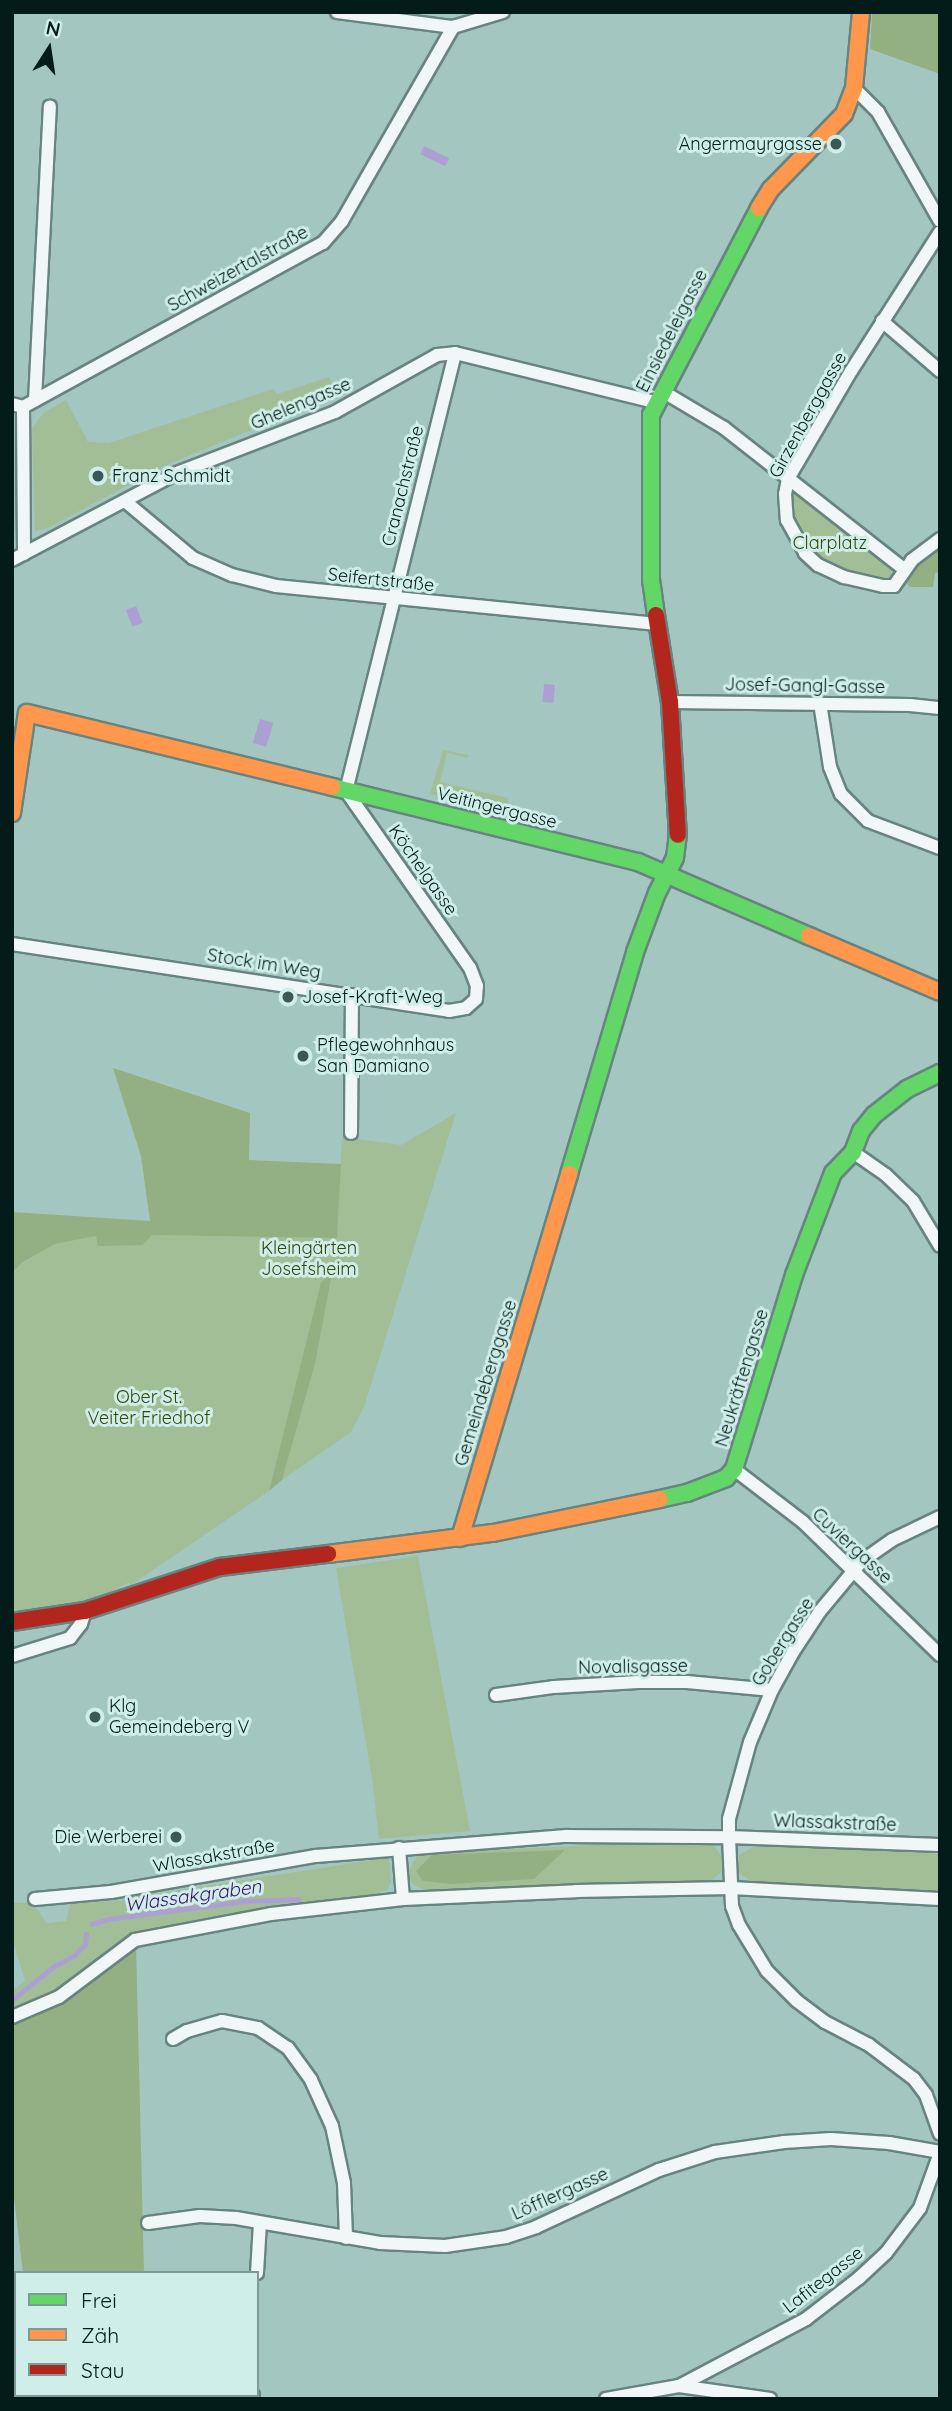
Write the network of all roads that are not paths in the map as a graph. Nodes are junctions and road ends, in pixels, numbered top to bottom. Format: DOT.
graph roads {
  1 [pos="337,12"];
  2 [pos="503,12"];
  3 [pos="861,12"];
  4 [pos="453,27"];
  5 [pos="854,88"];
  6 [pos="50,106"];
  7 [pos="940,221"];
  8 [pos="940,232"];
  9 [pos="883,321"];
  10 [pos="455,353"];
  11 [pos="940,371"];
  12 [pos="659,396"];
  13 [pos="35,400"];
  14 [pos="17,405"];
  15 [pos="788,479"];
  16 [pos="126,502"];
  17 [pos="940,539"];
  18 [pos="18,557"];
  19 [pos="904,569"];
  20 [pos="392,598"];
  21 [pos="657,624"];
  22 [pos="670,702"];
  23 [pos="820,703"];
  24 [pos="940,708"];
  25 [pos="346,791"];
  26 [pos="12,813"];
  27 [pos="940,848"];
  28 [pos="667,875"];
  29 [pos="12,944"];
  30 [pos="470,968"];
  31 [pos="939,989"];
  32 [pos="352,995"];
  33 [pos="940,1073"];
  34 [pos="351,1133"];
  35 [pos="853,1152"];
  36 [pos="940,1247"];
  37 [pos="734,1469"];
  38 [pos="940,1517"];
  39 [pos="460,1538"];
  40 [pos="853,1570"];
  41 [pos="85,1611"];
  42 [pos="12,1622"];
  43 [pos="940,1655"];
  44 [pos="12,1656"];
  45 [pos="772,1690"];
  46 [pos="496,1695"];
  47 [pos="729,1837"];
  48 [pos="940,1845"];
  49 [pos="399,1848"];
  50 [pos="731,1888"];
  51 [pos="35,1899"];
  52 [pos="403,1899"];
  53 [pos="940,1899"];
  54 [pos="12,2017"];
  55 [pos="173,2039"];
  56 [pos="940,2134"];
  57 [pos="940,2152"];
  58 [pos="148,2223"];
  59 [pos="260,2223"];
  60 [pos="346,2238"];
  61 [pos="257,2271"];
  62 [pos="679,2386"];
  63 [pos="606,2399"];
  64 [pos="770,2399"];
  1 -- 4 [label="street"];
  2 -- 4 [label="street"];
  3 -- 5 [label="street, Einsiedeleigasse"];
  4 -- 13 [label="street, Schweizertalstraße"];
  5 -- 7 [label="street"];
  5 -- 12 [label="street, Einsiedeleigasse"];
  6 -- 13 [label="street"];
  8 -- 9 [label="street, Girzenberggasse"];
  9 -- 11 [label="street"];
  9 -- 15 [label="street, Girzenberggasse"];
  10 -- 12 [label="street"];
  10 -- 16 [label="street, Ghelengasse"];
  10 -- 20 [label="street, Cranachstraße"];
  12 -- 15 [label="street"];
  12 -- 21 [label="street, Einsiedeleigasse"];
  13 -- 14 [label="street, Schweizertalstraße"];
  14 -- 18 [label="street"];
  15 -- 19 [label="street"];
  15 -- 19 [label="street, Girzenberggasse"];
  16 -- 18 [label="street, Ghelengasse"];
  16 -- 20 [label="street, Seifertstraße"];
  17 -- 19 [label="street, Girzenberggasse"];
  20 -- 21 [label="street, Seifertstraße"];
  20 -- 25 [label="street, Cranachstraße"];
  21 -- 22 [label="street, Einsiedeleigasse"];
  22 -- 23 [label="street, Josef-Gangl-Gasse"];
  22 -- 28 [label="street, Einsiedeleigasse"];
  23 -- 24 [label="street, Josef-Gangl-Gasse"];
  23 -- 27 [label="street"];
  25 -- 26 [label="street, Veitingergasse"];
  25 -- 28 [label="street, Veitingergasse"];
  25 -- 30 [label="street, Köchelgasse"];
  28 -- 31 [label="street, Veitingergasse"];
  28 -- 39 [label="street, Gemeindeberggasse"];
  29 -- 32 [label="street, Stock im Weg"];
  30 -- 32 [label="street, Stock im Weg"];
  32 -- 34 [label="street"];
  33 -- 35 [label="street, Neukräftengasse"];
  35 -- 36 [label="street"];
  35 -- 37 [label="street, Neukräftengasse"];
  37 -- 39 [label="street, Neukräftengasse"];
  37 -- 40 [label="street, Cuviergasse"];
  38 -- 40 [label="street, Gobergasse"];
  39 -- 41 [label="street"];
  40 -- 43 [label="street, Cuviergasse"];
  40 -- 45 [label="street, Gobergasse"];
  41 -- 42 [label="street"];
  41 -- 44 [label="street"];
  45 -- 46 [label="street, Novalisgasse"];
  45 -- 47 [label="street, Gobergasse"];
  47 -- 48 [label="street, Wlassakstraße"];
  47 -- 49 [label="street, Wlassakstraße"];
  47 -- 50 [label="street"];
  49 -- 51 [label="street, Wlassakstraße"];
  49 -- 52 [label="street"];
  50 -- 52 [label="street"];
  50 -- 53 [label="street"];
  50 -- 56 [label="street"];
  52 -- 54 [label="street"];
  55 -- 60 [label="street"];
  57 -- 60 [label="street, Löfflergasse"];
  57 -- 62 [label="street, Lafitegasse"];
  58 -- 59 [label="street, Löfflergasse"];
  59 -- 60 [label="street, Löfflergasse"];
  59 -- 61 [label="street"];
  62 -- 63 [label="street"];
  62 -- 64 [label="street"];
}
